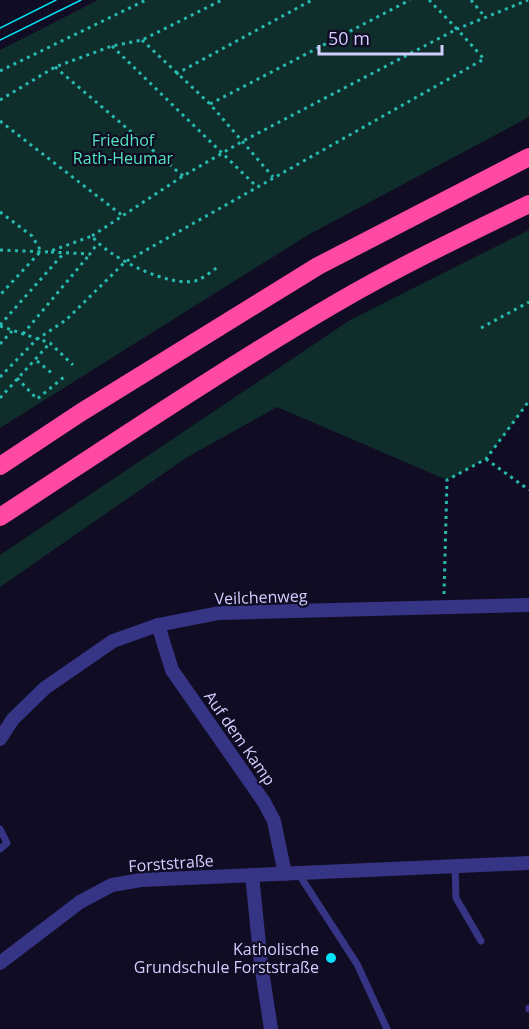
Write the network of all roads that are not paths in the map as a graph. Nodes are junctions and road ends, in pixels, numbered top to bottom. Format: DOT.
graph roads {
  1 [pos="529,157"];
  2 [pos="529,204"];
  3 [pos="0,466"];
  4 [pos="0,517"];
  5 [pos="529,605"];
  6 [pos="158,625"];
  7 [pos="0,739"];
  8 [pos="0,829"];
  9 [pos="0,849"];
  10 [pos="529,863"];
  11 [pos="455,866"];
  12 [pos="291,873"];
  13 [pos="252,875"];
  14 [pos="481,941"];
  15 [pos="0,963"];
  16 [pos="271,1029"];
  17 [pos="387,1029"];
  1 -- 3 [label="highway"];
  2 -- 4 [label="highway"];
  5 -- 6 [label="street, Veilchenweg"];
  6 -- 7 [label="street, Veilchenweg"];
  6 -- 12 [label="street, Auf dem Kamp"];
  8 -- 9 [label="lane"];
  10 -- 11 [label="street, Forststraße"];
  11 -- 12 [label="street, Forststraße"];
  11 -- 14 [label="lane"];
  12 -- 13 [label="street, Forststraße"];
  12 -- 17 [label="lane"];
  13 -- 15 [label="street, Forststraße"];
  13 -- 16 [label="street"];
}
